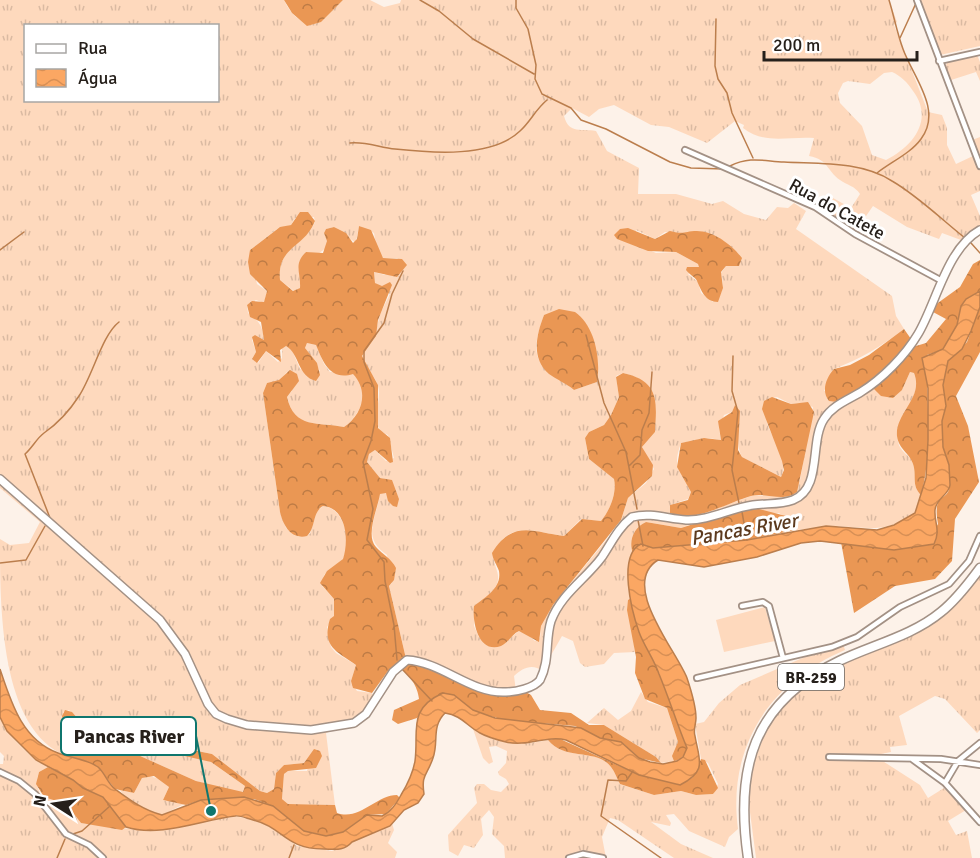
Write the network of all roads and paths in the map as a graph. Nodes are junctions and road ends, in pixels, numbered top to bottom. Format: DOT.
graph roads {
  1 [pos="917,0"];
  2 [pos="980,52"];
  3 [pos="939,61"];
  4 [pos="684,150"];
  5 [pos="980,166"];
  6 [pos="980,230"];
  7 [pos="942,281"];
  8 [pos="0,479"];
  9 [pos="980,536"];
  10 [pos="980,567"];
  11 [pos="742,606"];
  12 [pos="783,658"];
  13 [pos="697,678"];
  14 [pos="980,743"];
  15 [pos="829,757"];
  16 [pos="912,759"];
  17 [pos="958,761"];
  18 [pos="980,765"];
  19 [pos="0,772"];
  20 [pos="945,783"];
  21 [pos="980,822"];
  22 [pos="748,857"];
  23 [pos="103,858"];
  24 [pos="569,858"];
  25 [pos="603,858"];
  1 -- 3 [label="street"];
  2 -- 3 [label="street"];
  3 -- 5 [label="street"];
  4 -- 7 [label="street, Rua do Catete"];
  6 -- 7 [label="street"];
  7 -- 8 [label="street"];
  9 -- 12 [label="street"];
  10 -- 22 [label="highway, BR-259"];
  11 -- 12 [label="street"];
  12 -- 13 [label="street"];
  14 -- 17 [label="street"];
  15 -- 16 [label="street"];
  16 -- 17 [label="street"];
  16 -- 20 [label="street"];
  17 -- 18 [label="street"];
  17 -- 20 [label="street"];
  19 -- 23 [label="street"];
  20 -- 21 [label="street"];
  24 -- 25 [label="street"];
}
